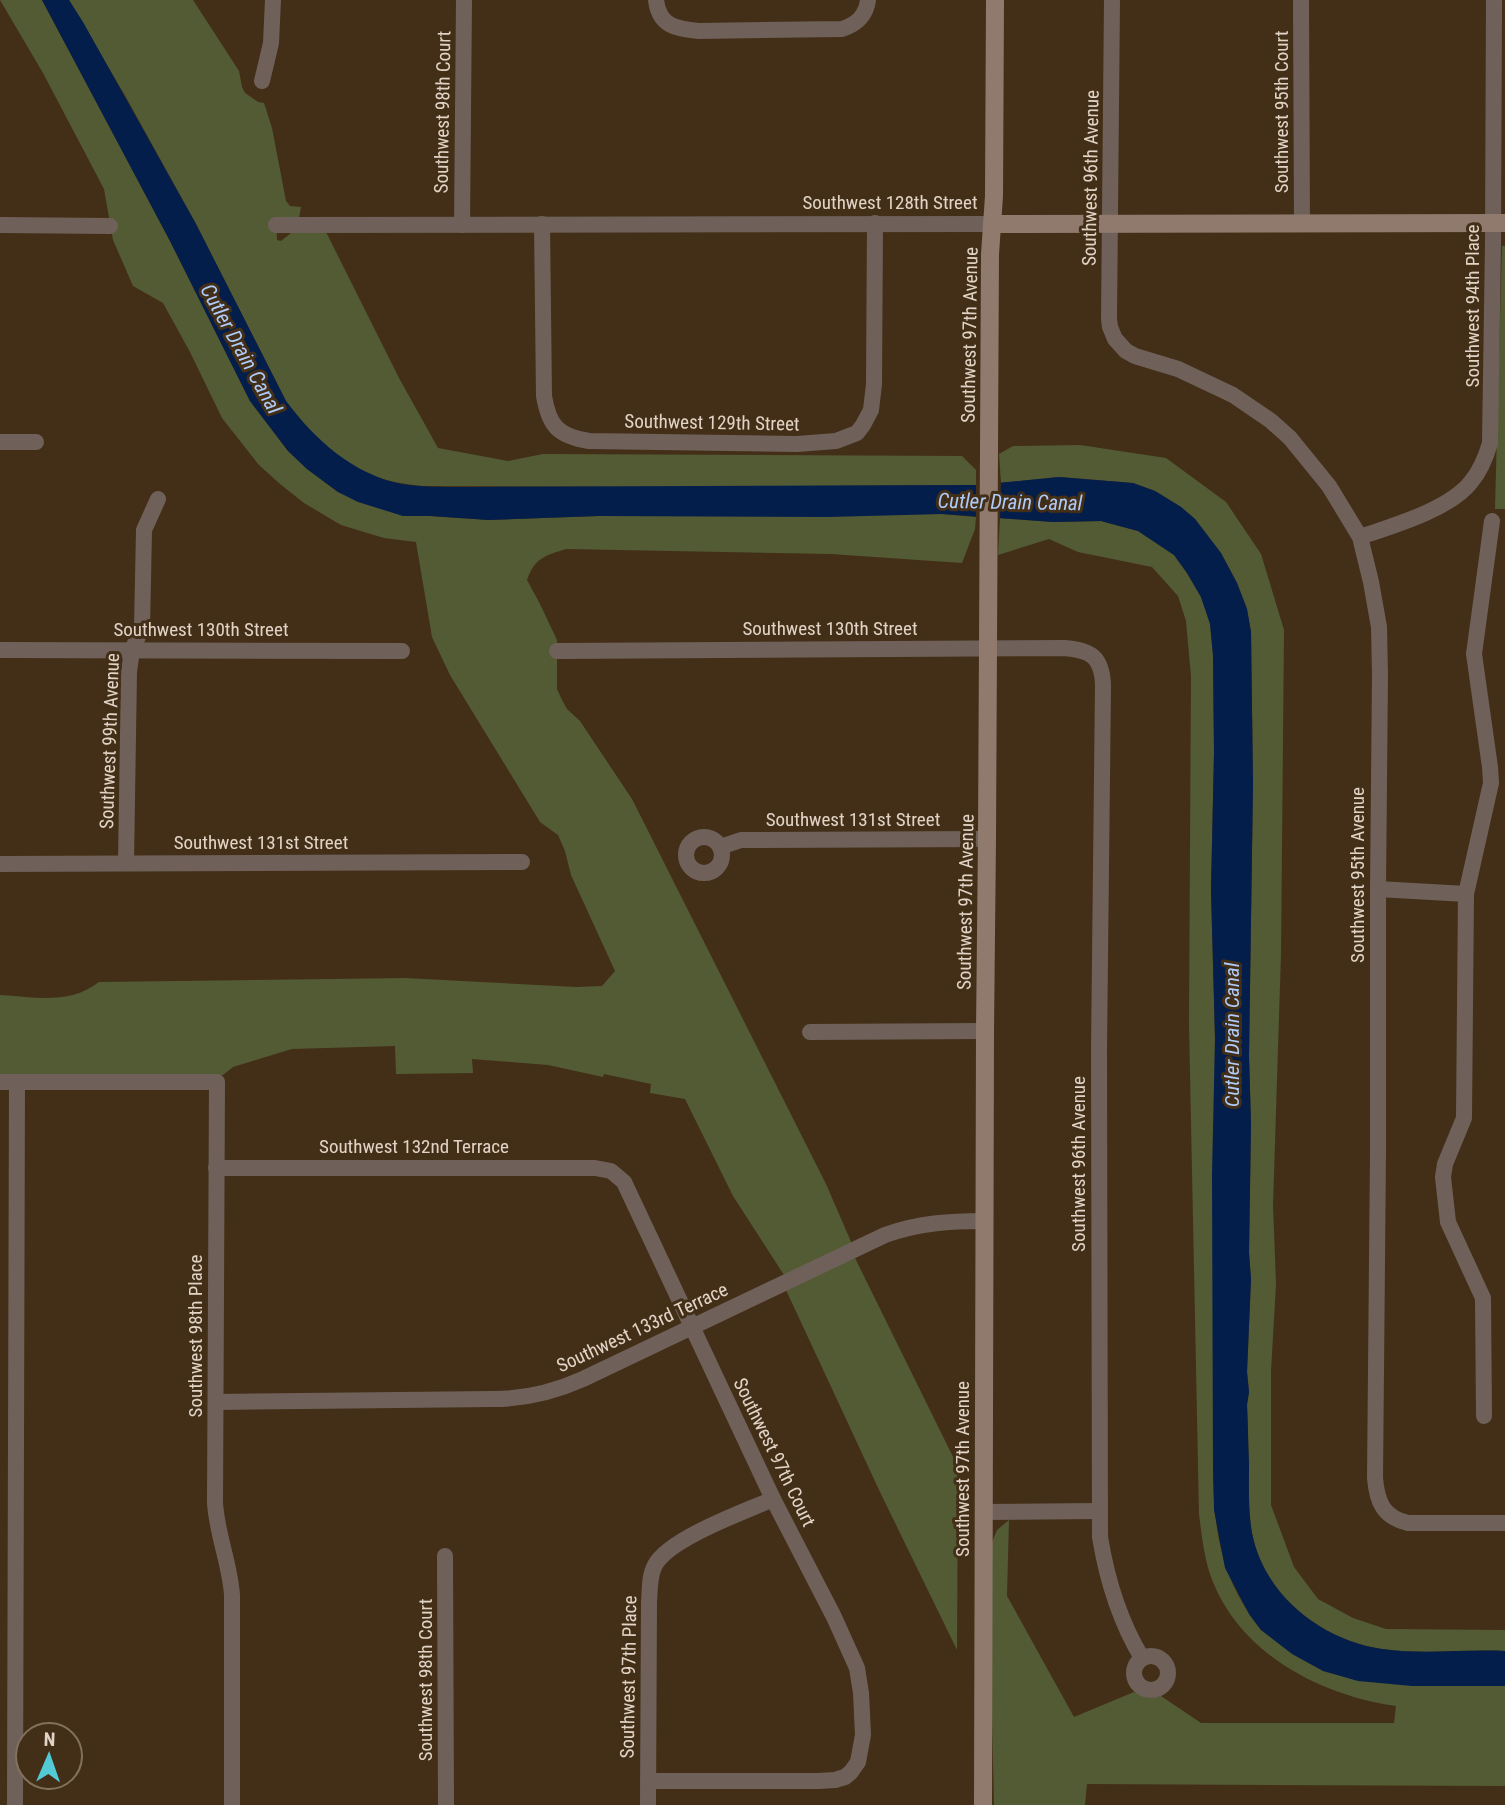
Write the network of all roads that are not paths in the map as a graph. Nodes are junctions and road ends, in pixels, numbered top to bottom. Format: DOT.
graph roads {
  1 [pos="273,0"];
  2 [pos="464,0"];
  3 [pos="656,0"];
  4 [pos="995,0"];
  5 [pos="1112,0"];
  6 [pos="1301,0"];
  7 [pos="1494,0"];
  8 [pos="866,6"];
  9 [pos="262,80"];
  10 [pos="876,223"];
  11 [pos="1111,223"];
  12 [pos="1302,223"];
  13 [pos="1499,223"];
  14 [pos="542,224"];
  15 [pos="992,224"];
  16 [pos="0,225"];
  17 [pos="462,225"];
  18 [pos="110,226"];
  19 [pos="276,226"];
  20 [pos="1126,351"];
  21 [pos="0,442"];
  22 [pos="36,442"];
  23 [pos="158,499"];
  24 [pos="1492,521"];
  25 [pos="1360,537"];
  26 [pos="987,649"];
  27 [pos="0,650"];
  28 [pos="132,650"];
  29 [pos="557,650"];
  30 [pos="402,651"];
  31 [pos="1099,662"];
  32 [pos="988,839"];
  33 [pos="720,847"];
  34 [pos="522,862"];
  35 [pos="126,863"];
  36 [pos="0,864"];
  37 [pos="1378,889"];
  38 [pos="1466,894"];
  39 [pos="985,1031"];
  40 [pos="810,1032"];
  41 [pos="0,1082"];
  42 [pos="17,1082"];
  43 [pos="216,1168"];
  44 [pos="611,1171"];
  45 [pos="985,1221"];
  46 [pos="692,1328"];
  47 [pos="216,1402"];
  48 [pos="1484,1416"];
  49 [pos="773,1499"];
  50 [pos="1099,1511"];
  51 [pos="983,1512"];
  52 [pos="1505,1523"];
  53 [pos="445,1556"];
  54 [pos="1142,1658"];
  55 [pos="648,1781"];
  56 [pos="15,1805"];
  57 [pos="232,1805"];
  58 [pos="446,1805"];
  59 [pos="648,1805"];
  60 [pos="983,1805"];
  1 -- 9 [label="street"];
  2 -- 17 [label="street, Southwest 98th Court"];
  3 -- 8 [label="street"];
  4 -- 15 [label="street, Southwest 97th Avenue"];
  5 -- 11 [label="street, Southwest 96th Avenue"];
  6 -- 12 [label="street, Southwest 95th Court"];
  7 -- 13 [label="street, Southwest 94th Place"];
  10 -- 14 [label="street, Southwest 128th Street"];
  10 -- 14 [label="street, Southwest 129th Street"];
  10 -- 15 [label="street, Southwest 128th Street"];
  11 -- 12 [label="street, Southwest 128th Street"];
  11 -- 15 [label="street, Southwest 128th Street"];
  11 -- 20 [label="street, Southwest 96th Avenue"];
  12 -- 13 [label="street, Southwest 128th Street"];
  13 -- 25 [label="street, Southwest 94th Place"];
  14 -- 17 [label="street, Southwest 128th Street"];
  15 -- 26 [label="street, Southwest 97th Avenue"];
  16 -- 18 [label="street"];
  17 -- 19 [label="street, Southwest 128th Street"];
  20 -- 25 [label="street, Southwest 95th Avenue"];
  21 -- 22 [label="street"];
  23 -- 28 [label="street, Southwest 99th Avenue"];
  24 -- 38 [label="street"];
  25 -- 37 [label="street, Southwest 95th Avenue"];
  26 -- 29 [label="street, Southwest 130th Street"];
  26 -- 31 [label="street, Southwest 130th Street"];
  26 -- 32 [label="street, Southwest 97th Avenue"];
  27 -- 28 [label="street, Southwest 130th Street"];
  28 -- 30 [label="street, Southwest 130th Street"];
  28 -- 35 [label="street, Southwest 99th Avenue"];
  31 -- 50 [label="street, Southwest 96th Avenue"];
  32 -- 33 [label="street, Southwest 131st Street"];
  32 -- 39 [label="street, Southwest 97th Avenue"];
  34 -- 35 [label="street, Southwest 131st Street"];
  35 -- 36 [label="street, Southwest 131st Street"];
  37 -- 38 [label="street"];
  37 -- 52 [label="street, Southwest 95th Avenue"];
  38 -- 48 [label="street"];
  39 -- 40 [label="street"];
  39 -- 45 [label="street, Southwest 97th Avenue"];
  41 -- 42 [label="street, Southwest 98th Place"];
  42 -- 43 [label="street, Southwest 98th Place"];
  42 -- 56 [label="street"];
  43 -- 44 [label="street, Southwest 132nd Terrace"];
  43 -- 47 [label="street, Southwest 98th Place"];
  44 -- 46 [label="street, Southwest 97th Court"];
  45 -- 46 [label="street, Southwest 133rd Terrace"];
  45 -- 51 [label="street, Southwest 97th Avenue"];
  46 -- 47 [label="street, Southwest 133rd Terrace"];
  46 -- 49 [label="street, Southwest 97th Court"];
  47 -- 57 [label="street, Southwest 98th Place"];
  49 -- 55 [label="street, Southwest 97th Place"];
  49 -- 55 [label="street, Southwest 97th Court"];
  50 -- 51 [label="street"];
  50 -- 54 [label="street, Southwest 96th Avenue"];
  51 -- 60 [label="street, Southwest 97th Avenue"];
  53 -- 58 [label="street, Southwest 98th Court"];
  55 -- 59 [label="street, Southwest 97th Place"];
}
